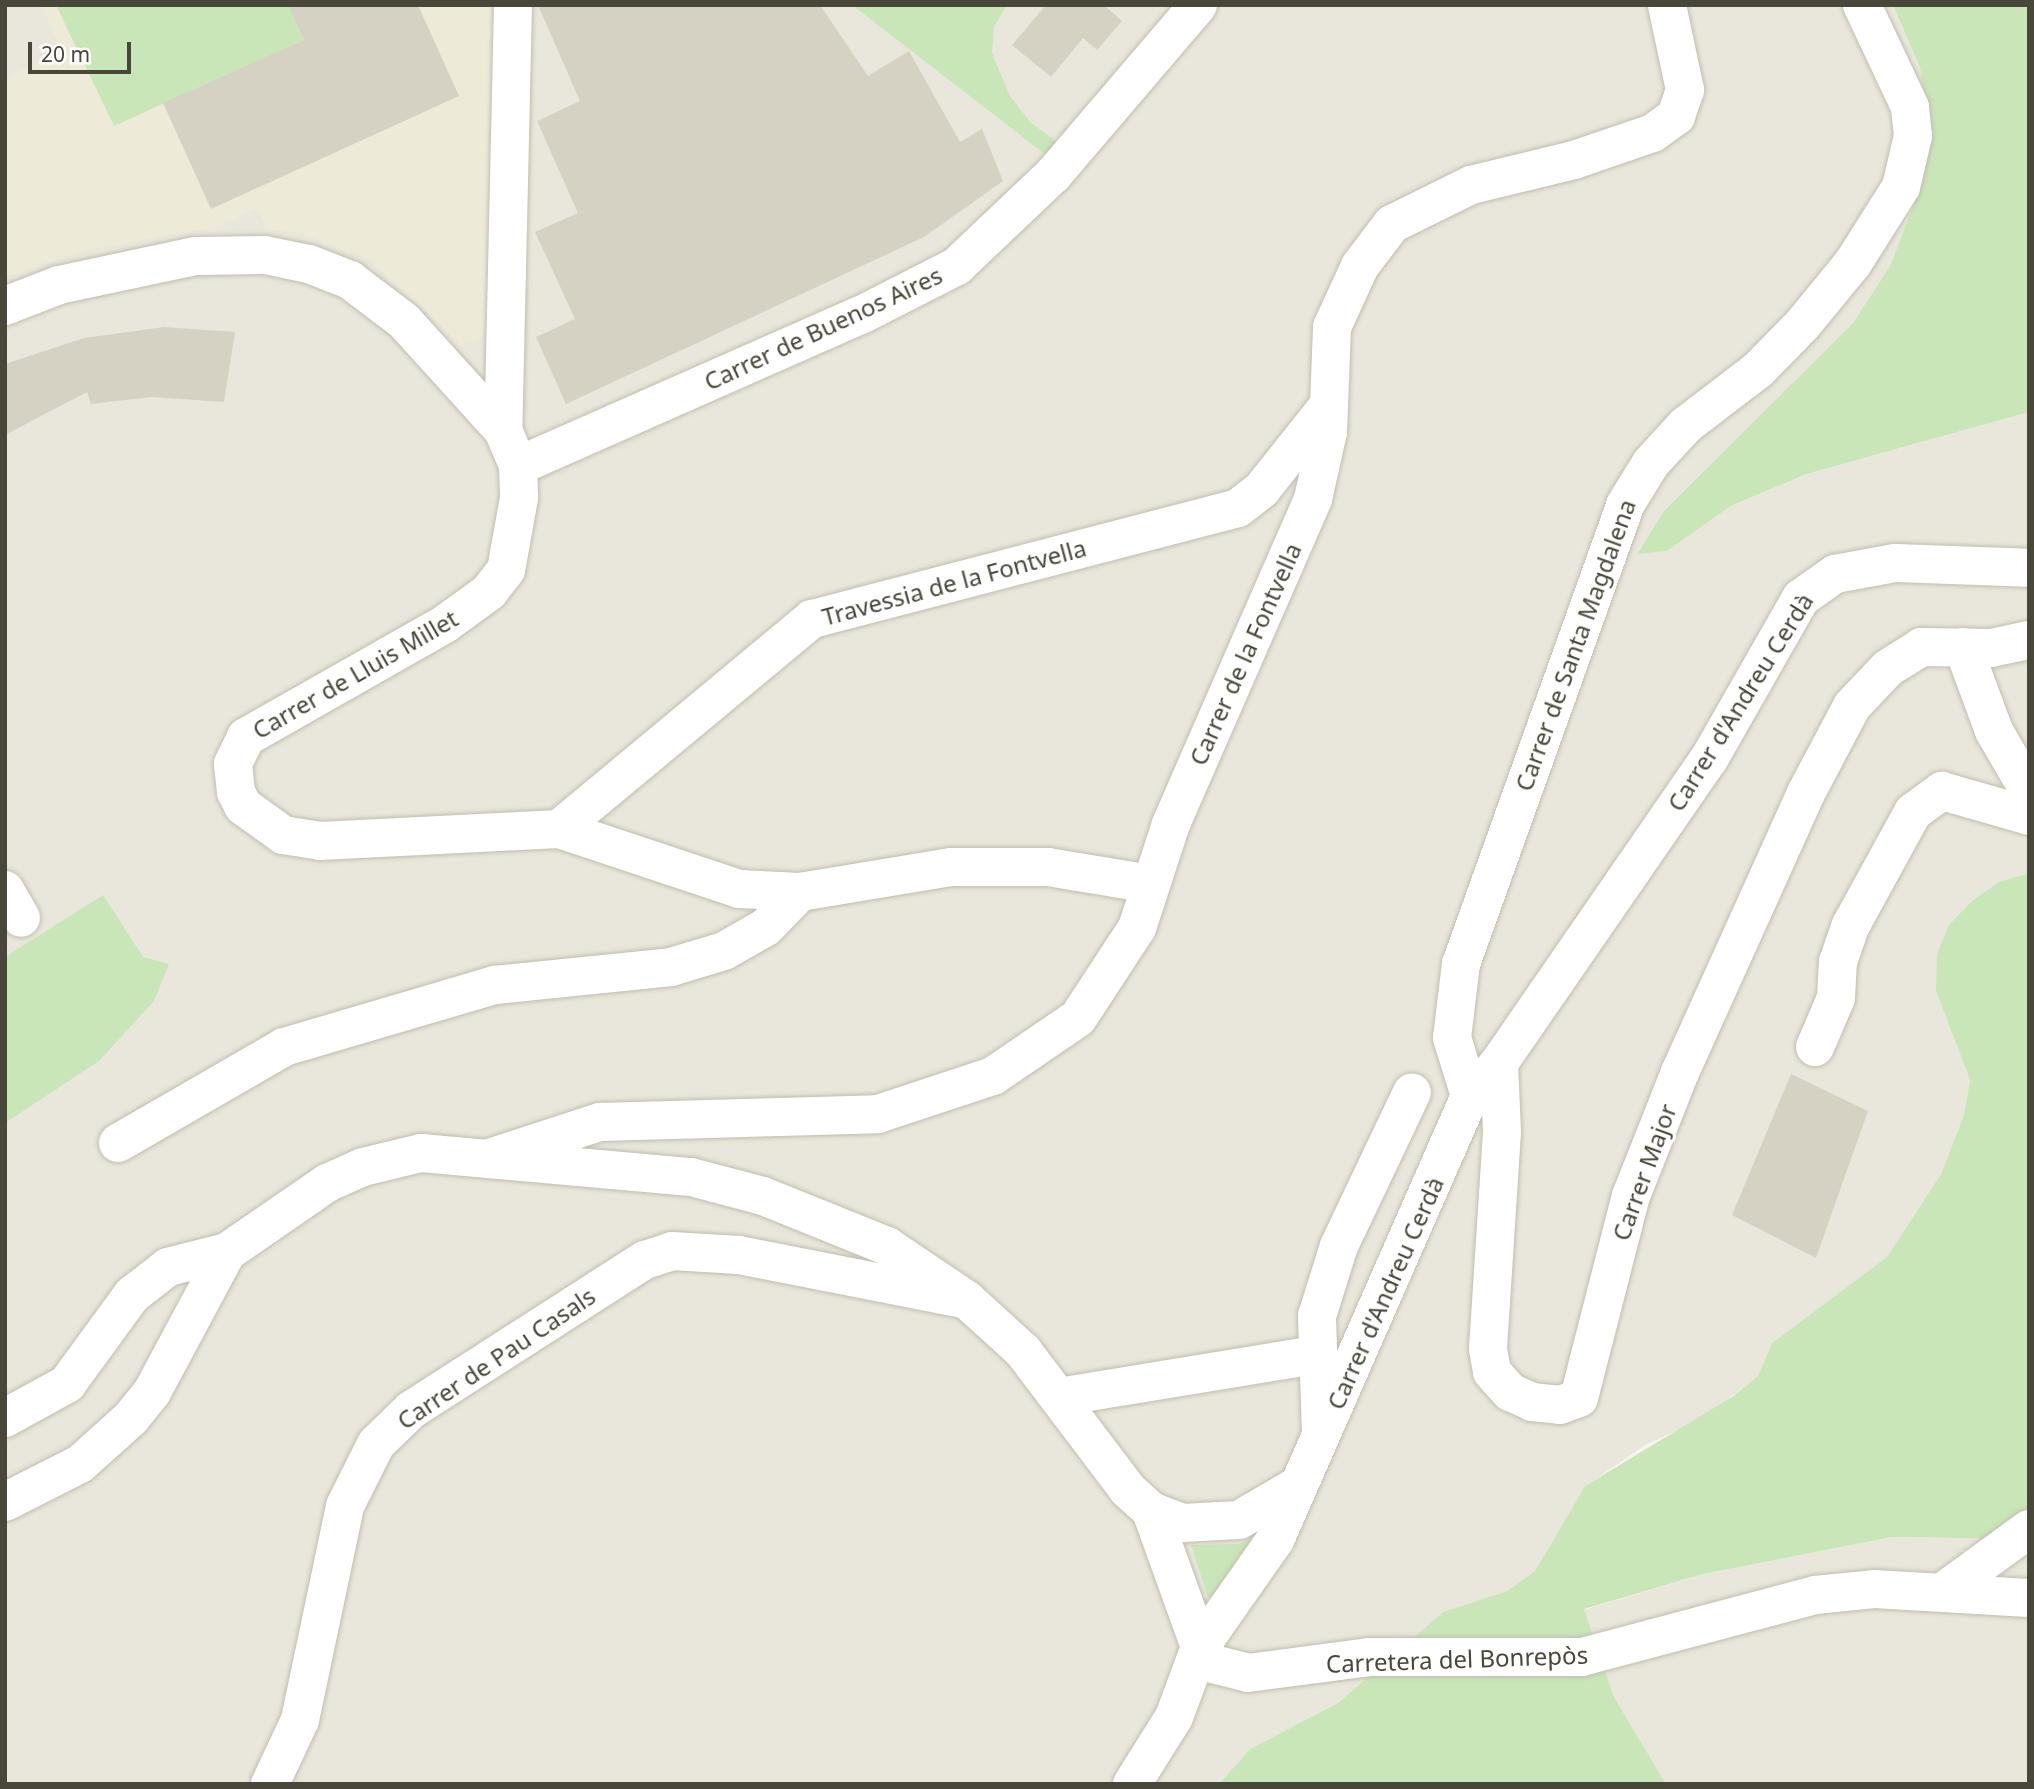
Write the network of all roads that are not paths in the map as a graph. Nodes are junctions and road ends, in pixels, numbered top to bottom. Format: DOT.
graph roads {
  1 [pos="513,5"];
  2 [pos="1198,5"];
  3 [pos="1667,5"];
  4 [pos="1862,5"];
  5 [pos="5,306"];
  6 [pos="508,351"];
  7 [pos="454,370"];
  8 [pos="1329,404"];
  9 [pos="503,430"];
  10 [pos="518,466"];
  11 [pos="2029,568"];
  12 [pos="2029,640"];
  13 [pos="1963,647"];
  14 [pos="2023,772"];
  15 [pos="2029,816"];
  16 [pos="559,829"];
  17 [pos="1151,884"];
  18 [pos="800,892"];
  19 [pos="1815,1047"];
  20 [pos="1499,1063"];
  21 [pos="1412,1092"];
  22 [pos="1470,1096"];
  23 [pos="623,1125"];
  24 [pos="118,1143"];
  25 [pos="492,1157"];
  26 [pos="598,1168"];
  27 [pos="226,1252"];
  28 [pos="132,1294"];
  29 [pos="967,1300"];
  30 [pos="183,1328"];
  31 [pos="1315,1355"];
  32 [pos="1059,1397"];
  33 [pos="5,1418"];
  34 [pos="1321,1439"];
  35 [pos="1299,1485"];
  36 [pos="5,1502"];
  37 [pos="1151,1511"];
  38 [pos="2029,1530"];
  39 [pos="1944,1591"];
  40 [pos="2029,1598"];
  41 [pos="1200,1647"];
  42 [pos="270,1784"];
  43 [pos="1132,1784"];
  1 -- 6 [label="street, Carrer de Lluis Millet"];
  2 -- 10 [label="street, Carrer de Buenos Aires"];
  3 -- 8 [label="street, Carrer de la Fontvella"];
  4 -- 22 [label="street, Carrer de Santa Magdalena"];
  5 -- 7 [label="street"];
  6 -- 7 [label="street"];
  6 -- 9 [label="street, Carrer de Lluis Millet"];
  7 -- 9 [label="street"];
  8 -- 16 [label="street, Travessia de la Fontvella"];
  8 -- 17 [label="street, Carrer de la Fontvella"];
  9 -- 10 [label="street, Carrer de Lluis Millet"];
  10 -- 16 [label="street, Carrer de Lluis Millet"];
  11 -- 20 [label="street, Carrer d'Andreu Cerdà"];
  12 -- 13 [label="street"];
  13 -- 14 [label="street"];
  13 -- 20 [label="street, Carrer Major"];
  15 -- 19 [label="street"];
  16 -- 18 [label="street, Carrer de Lluis Millet"];
  17 -- 18 [label="street, Carrer de Lluis Millet"];
  17 -- 23 [label="street, Carrer de la Fontvella"];
  18 -- 24 [label="street"];
  20 -- 22 [label="street, Carrer d'Andreu Cerdà"];
  21 -- 31 [label="street"];
  22 -- 34 [label="street, Carrer d'Andreu Cerdà"];
  23 -- 25 [label="street, Carrer de la Fontvella"];
  23 -- 26 [label="street"];
  25 -- 26 [label="street"];
  25 -- 27 [label="street"];
  26 -- 29 [label="street"];
  27 -- 28 [label="street"];
  27 -- 30 [label="street"];
  28 -- 30 [label="street"];
  28 -- 33 [label="street"];
  29 -- 32 [label="street"];
  29 -- 42 [label="street, Carrer de Pau Casals"];
  30 -- 36 [label="street"];
  31 -- 32 [label="street"];
  31 -- 34 [label="street"];
  32 -- 37 [label="street"];
  34 -- 35 [label="street, Carrer d'Andreu Cerdà"];
  35 -- 37 [label="street"];
  35 -- 41 [label="street, Carrer d'Andreu Cerdà"];
  37 -- 41 [label="street"];
  38 -- 39 [label="street"];
  39 -- 40 [label="street, Carretera del Bonrepòs"];
  39 -- 41 [label="street, Carretera del Bonrepòs"];
  41 -- 43 [label="street, Carrer d'Andreu Cerdà"];
}
